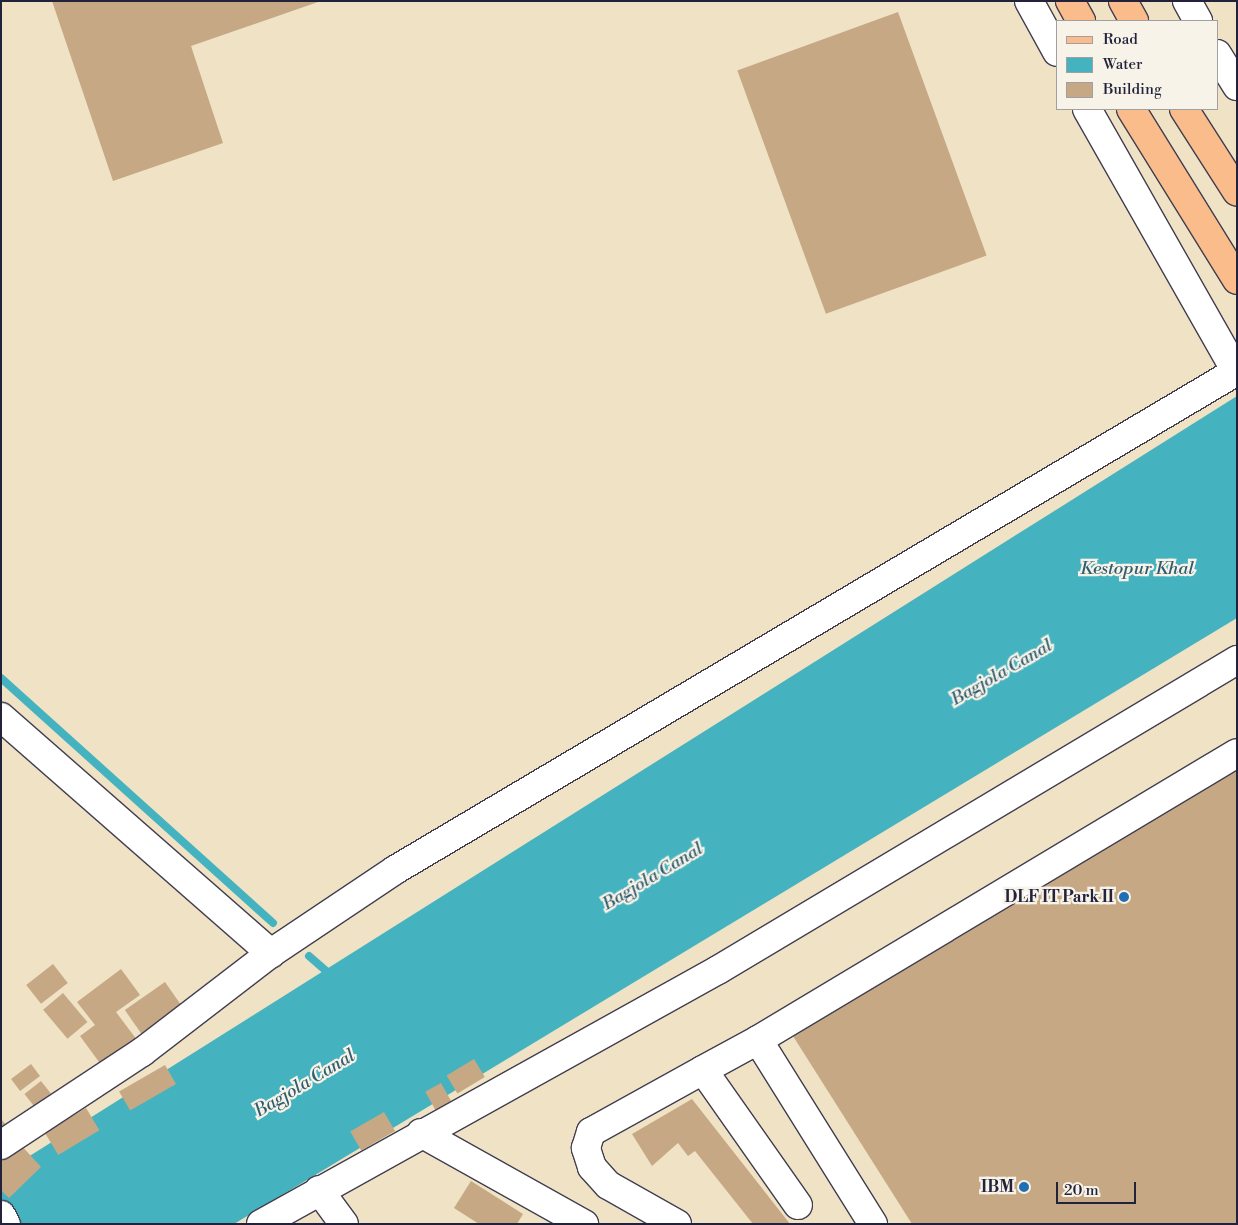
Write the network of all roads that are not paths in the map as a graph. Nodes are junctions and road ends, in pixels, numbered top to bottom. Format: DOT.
graph roads {
  1 [pos="1029,1"];
  2 [pos="1070,1"];
  3 [pos="1124,1"];
  4 [pos="1187,1"];
  5 [pos="1080,20"];
  6 [pos="1134,20"];
  7 [pos="1197,20"];
  8 [pos="1056,50"];
  9 [pos="1218,56"];
  10 [pos="1236,84"];
  11 [pos="1089,110"];
  12 [pos="1132,110"];
  13 [pos="1185,110"];
  14 [pos="1237,192"];
  15 [pos="1237,280"];
  16 [pos="1236,371"];
  17 [pos="1237,660"];
  18 [pos="1,717"];
  19 [pos="1237,753"];
  20 [pos="272,954"];
  21 [pos="758,1040"];
  22 [pos="703,1070"];
  23 [pos="421,1133"];
  24 [pos="1,1144"];
  25 [pos="319,1190"];
  26 [pos="798,1205"];
  27 [pos="1,1215"];
  28 [pos="6,1224"];
  29 [pos="261,1224"];
  30 [pos="344,1224"];
  31 [pos="584,1224"];
  32 [pos="677,1224"];
  33 [pos="873,1224"];
  1 -- 8 [label="street"];
  2 -- 5 [label="main road"];
  3 -- 6 [label="main road"];
  4 -- 7 [label="street"];
  9 -- 10 [label="street"];
  11 -- 16 [label="street"];
  12 -- 15 [label="main road"];
  13 -- 14 [label="main road"];
  16 -- 20 [label="street"];
  17 -- 23 [label="street"];
  18 -- 20 [label="street"];
  19 -- 21 [label="street"];
  20 -- 24 [label="street"];
  21 -- 22 [label="street"];
  21 -- 33 [label="street"];
  22 -- 26 [label="street"];
  22 -- 32 [label="street"];
  23 -- 25 [label="street"];
  23 -- 31 [label="street"];
  25 -- 29 [label="street"];
  25 -- 30 [label="street"];
  27 -- 28 [label="street"];
}
